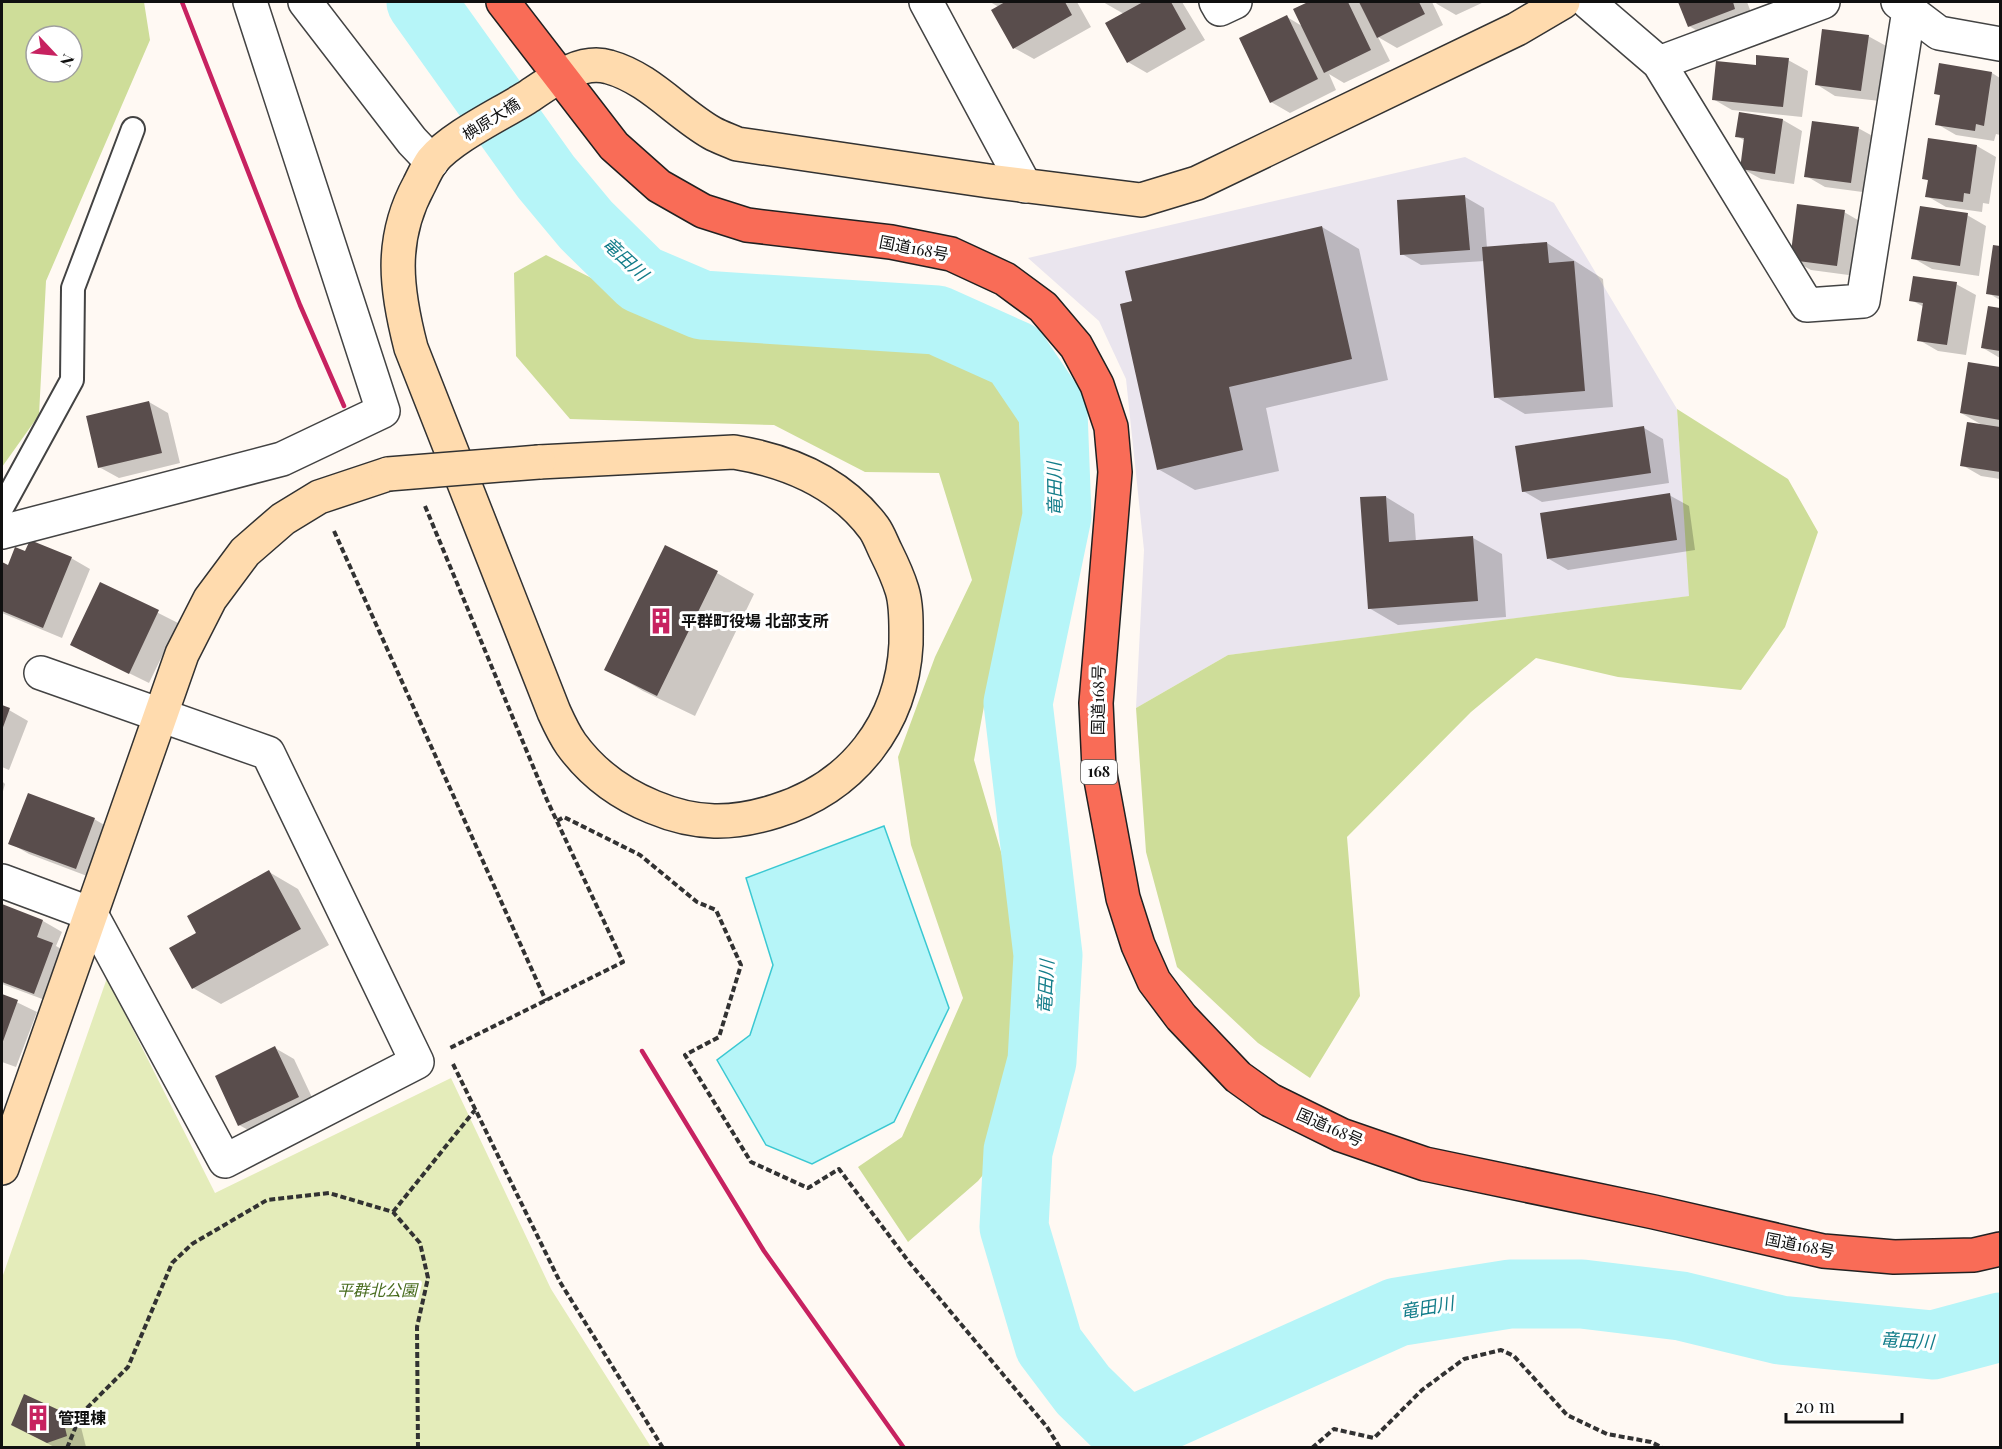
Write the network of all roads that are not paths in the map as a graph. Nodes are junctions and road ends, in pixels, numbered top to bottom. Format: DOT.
graph roads {
  1 [pos="305,2"];
  2 [pos="503,2"];
  3 [pos="926,2"];
  4 [pos="1216,2"];
  5 [pos="1235,2"];
  6 [pos="1563,2"];
  7 [pos="1588,2"];
  8 [pos="1823,2"];
  9 [pos="262,5"];
  10 [pos="1903,6"];
  11 [pos="2001,44"];
  12 [pos="1659,63"];
  13 [pos="559,76"];
  14 [pos="134,129"];
  15 [pos="442,153"];
  16 [pos="1025,186"];
  17 [pos="2,508"];
  18 [pos="2,532"];
  19 [pos="41,673"];
  20 [pos="161,714"];
  21 [pos="2,880"];
  22 [pos="91,914"];
  23 [pos="2,1168"];
  24 [pos="2001,1249"];
  1 -- 15 [label="street"];
  2 -- 13 [label="highway, 国道168号 / 168"];
  3 -- 16 [label="street"];
  4 -- 5 [label="street"];
  6 -- 16 [label="street, 椣原大橋"];
  7 -- 12 [label="street"];
  8 -- 12 [label="street"];
  9 -- 18 [label="street"];
  10 -- 11 [label="street"];
  10 -- 12 [label="street"];
  13 -- 15 [label="street, 椣原大橋"];
  13 -- 16 [label="street, 椣原大橋"];
  13 -- 24 [label="highway, 国道168号 / 168"];
  14 -- 17 [label="lane"];
  15 -- 20 [label="street, bridge"];
  19 -- 20 [label="street"];
  20 -- 22 [label="street"];
  20 -- 22 [label="street"];
  21 -- 22 [label="street"];
  22 -- 23 [label="street"];
}
